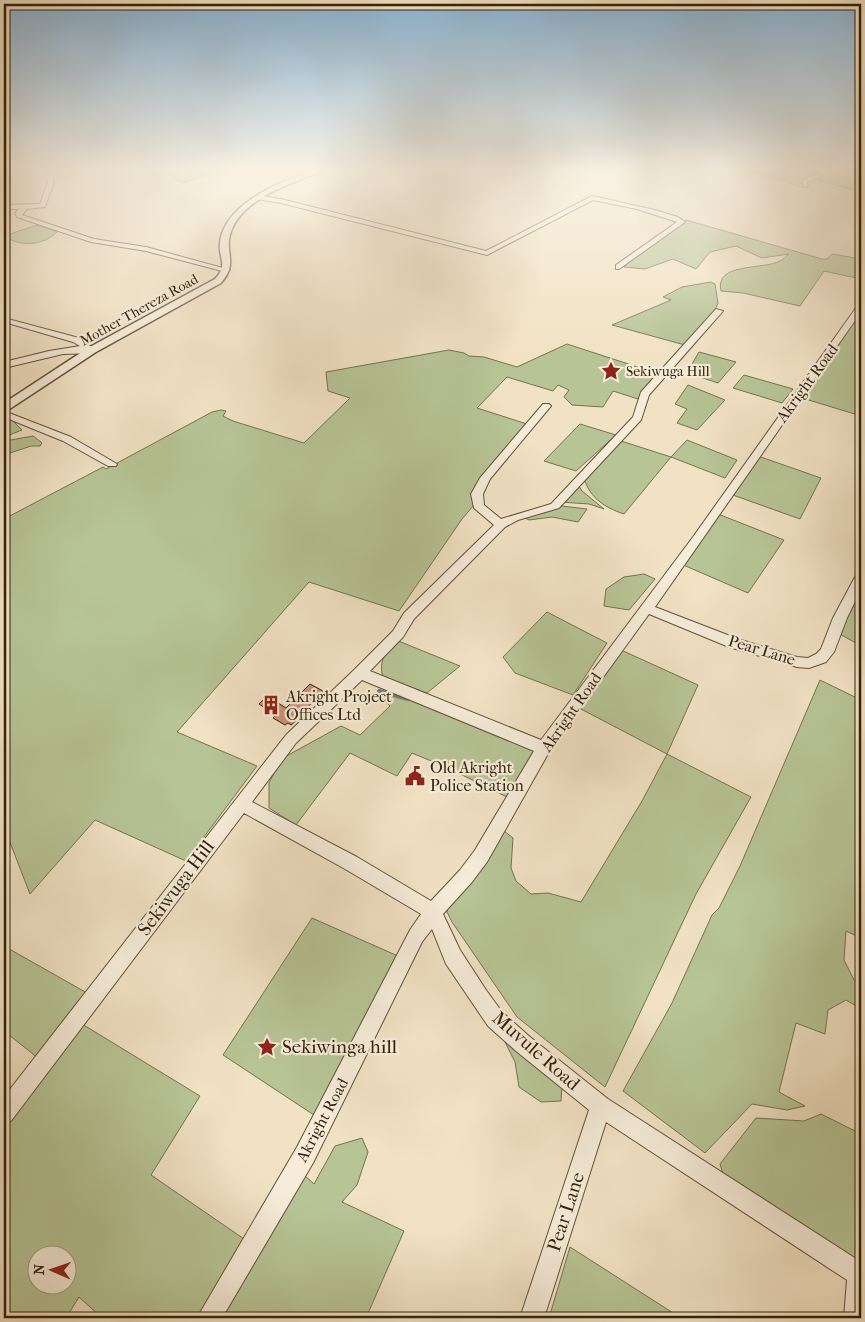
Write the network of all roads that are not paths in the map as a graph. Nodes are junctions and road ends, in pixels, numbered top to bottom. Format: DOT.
graph roads {
  1 [pos="60,230"];
  2 [pos="228,230"];
  3 [pos="395,230"];
  4 [pos="531,230"];
  5 [pos="671,230"];
  6 [pos="619,267"];
  7 [pos="226,270"];
  8 [pos="861,307"];
  9 [pos="719,311"];
  10 [pos="4,320"];
  11 [pos="90,349"];
  12 [pos="4,365"];
  13 [pos="546,406"];
  14 [pos="4,408"];
  15 [pos="4,414"];
  16 [pos="112,464"];
  17 [pos="501,524"];
  18 [pos="861,577"];
  19 [pos="646,608"];
  20 [pos="360,673"];
  21 [pos="544,748"];
  22 [pos="241,804"];
  23 [pos="433,912"];
  24 [pos="601,1106"];
  25 [pos="4,1114"];
  26 [pos="860,1275"];
  27 [pos="209,1318"];
  28 [pos="532,1318"];
  29 [pos="856,1318"];
  1 -- 7 [label="street"];
  2 -- 7 [label="street"];
  3 -- 4 [label="street"];
  5 -- 6 [label="street"];
  7 -- 11 [label="street, Mother Thereza Road"];
  8 -- 19 [label="street, Akright Road"];
  9 -- 17 [label="street"];
  10 -- 11 [label="street"];
  11 -- 12 [label="street"];
  11 -- 14 [label="street, Mother Thereza Road"];
  13 -- 17 [label="street"];
  15 -- 16 [label="street"];
  17 -- 20 [label="street, Sekiwuga Hill"];
  18 -- 19 [label="street, Pear Lane"];
  19 -- 21 [label="street, Akright Road"];
  20 -- 21 [label="street"];
  20 -- 22 [label="street, Sekiwuga Hill"];
  21 -- 23 [label="street, Akright Road"];
  22 -- 23 [label="street"];
  22 -- 25 [label="street, Sekiwuga Hill"];
  23 -- 24 [label="street, Muvule Road"];
  23 -- 27 [label="street, Akright Road"];
  24 -- 26 [label="street, Muvule Road"];
  24 -- 28 [label="street, Pear Lane"];
  26 -- 29 [label="street"];
}
